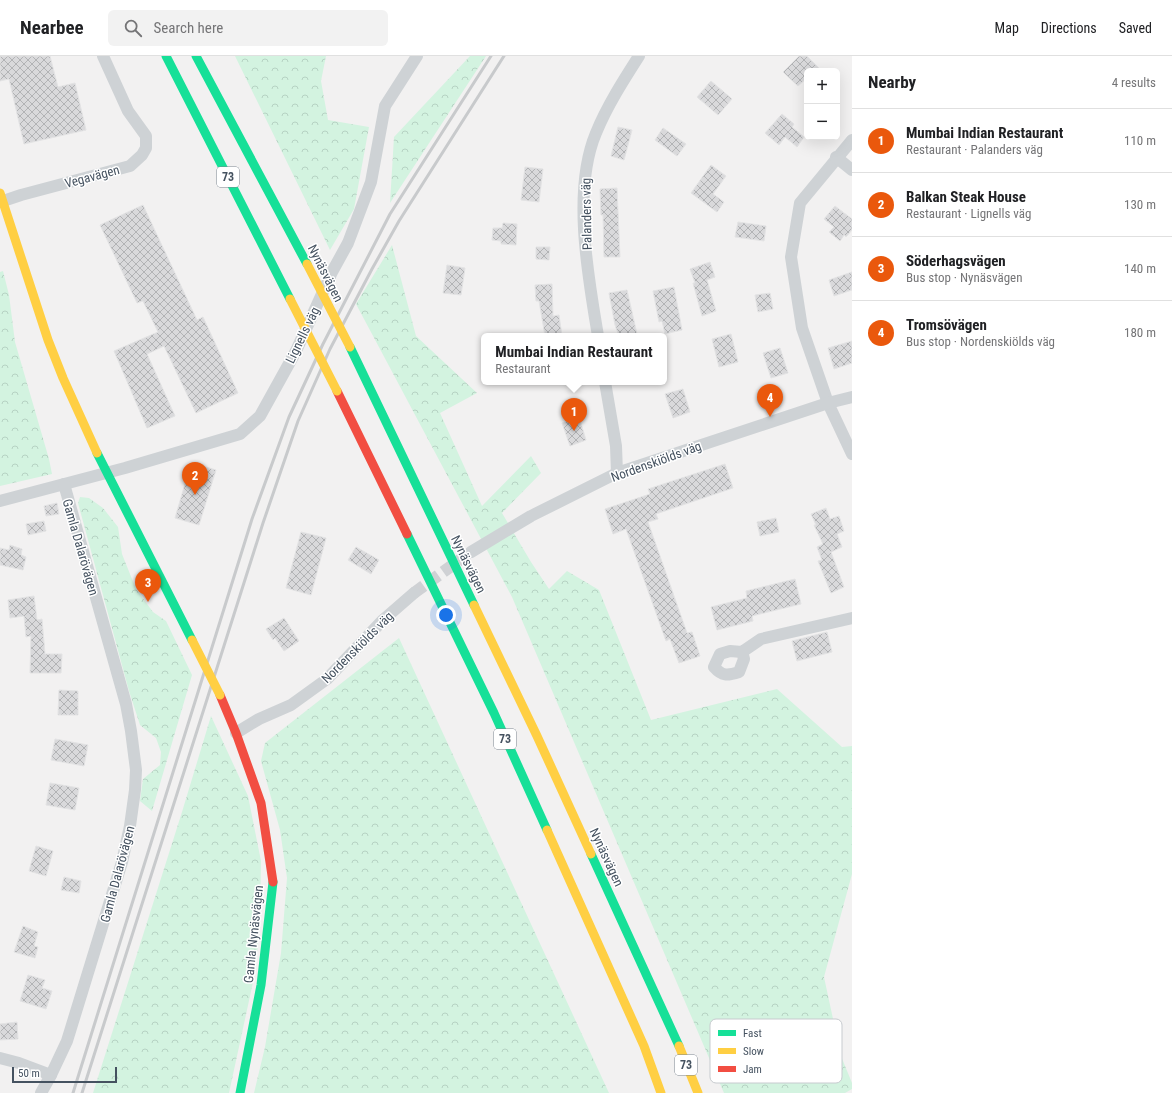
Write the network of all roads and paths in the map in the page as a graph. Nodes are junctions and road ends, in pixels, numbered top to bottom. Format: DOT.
graph roads {
  1 [pos="103,56"];
  2 [pos="166,56"];
  3 [pos="196,56"];
  4 [pos="417,56"];
  5 [pos="639,56"];
  6 [pos="852,140"];
  7 [pos="836,157"];
  8 [pos="852,170"];
  9 [pos="1,198"];
  10 [pos="598,333"];
  11 [pos="606,385"];
  12 [pos="852,397"];
  13 [pos="828,403"];
  14 [pos="852,454"];
  15 [pos="106,472"];
  16 [pos="617,473"];
  17 [pos="64,484"];
  18 [pos="0,500"];
  19 [pos="471,552"];
  20 [pos="414,593"];
  21 [pos="852,618"];
  22 [pos="742,652"];
  23 [pos="236,733"];
  24 [pos="0,1058"];
  25 [pos="51,1075"];
  26 [pos="40,1093"];
  27 [pos="240,1093"];
  28 [pos="661,1093"];
  29 [pos="698,1093"];
  1 -- 9 [label="street, Vegavägen"];
  2 -- 28 [label="main road, 73, bridge"];
  3 -- 29 [label="main road, Nynäsvägen / 73, bridge"];
  4 -- 15 [label="street, Lignells väg"];
  5 -- 10 [label="street, Palanders väg"];
  6 -- 7 [label="street"];
  7 -- 8 [label="street"];
  7 -- 13 [label="street"];
  9 -- 15 [label="main road"];
  11 -- 16 [label="street"];
  12 -- 13 [label="street, Nordenskiölds väg"];
  13 -- 14 [label="street"];
  13 -- 16 [label="street, Nordenskiölds väg"];
  15 -- 17 [label="street, Lignells väg"];
  15 -- 23 [label="main road, bridge"];
  16 -- 19 [label="street, Nordenskiölds väg"];
  17 -- 18 [label="street, Lignells väg"];
  17 -- 25 [label="street, Gamla Dalarövägen"];
  20 -- 23 [label="street, Nordenskiölds väg"];
  21 -- 22 [label="street"];
  23 -- 27 [label="main road, Gamla Nynäsvägen"];
  24 -- 25 [label="street"];
  25 -- 26 [label="street, Gamla Dalarövägen"];
}
